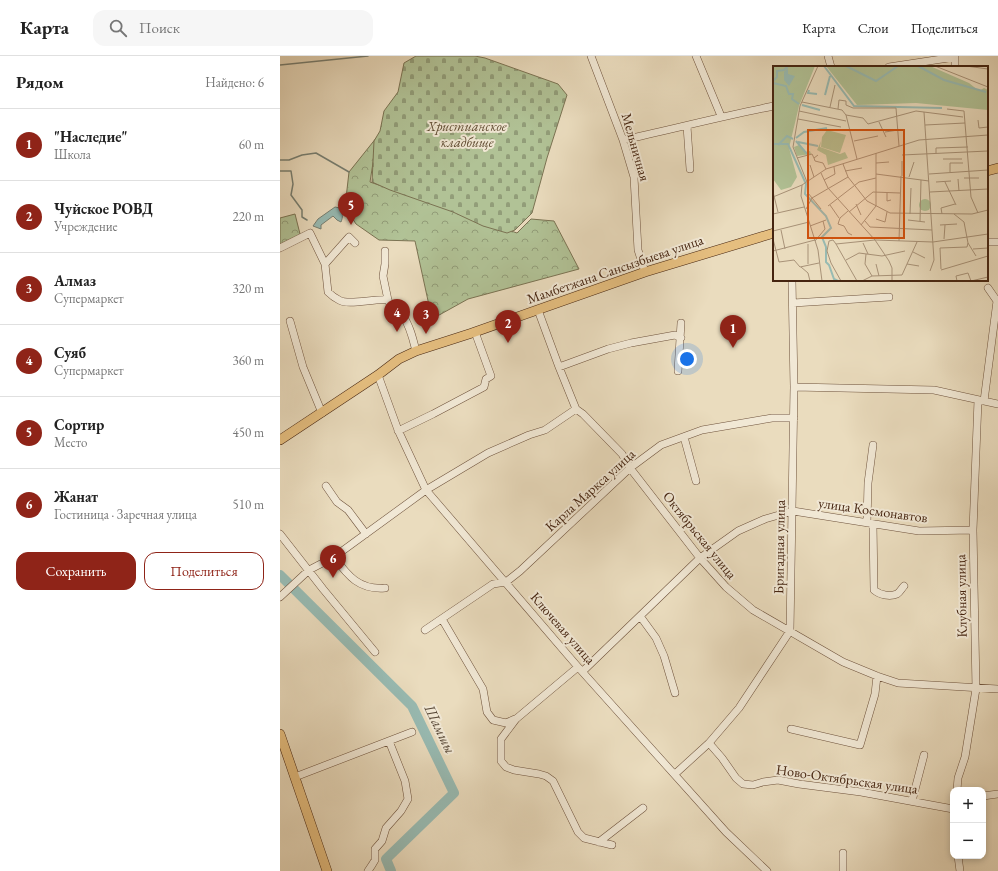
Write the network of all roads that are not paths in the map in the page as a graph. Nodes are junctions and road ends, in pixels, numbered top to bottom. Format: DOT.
graph roads {
  1 [pos="591,56"];
  2 [pos="696,56"];
  3 [pos="828,56"];
  4 [pos="955,57"];
  5 [pos="832,66"];
  6 [pos="896,66"];
  7 [pos="773,106"];
  8 [pos="720,116"];
  9 [pos="687,126"];
  10 [pos="623,140"];
  11 [pos="998,168"];
  12 [pos="690,169"];
  13 [pos="988,171"];
  14 [pos="773,233"];
  15 [pos="355,243"];
  16 [pos="280,248"];
  17 [pos="385,251"];
  18 [pos="325,264"];
  19 [pos="645,272"];
  20 [pos="792,281"];
  21 [pos="988,288"];
  22 [pos="889,297"];
  23 [pos="388,300"];
  24 [pos="792,303"];
  25 [pos="538,310"];
  26 [pos="290,321"];
  27 [pos="681,323"];
  28 [pos="475,332"];
  29 [pos="681,338"];
  30 [pos="416,351"];
  31 [pos="559,367"];
  32 [pos="678,371"];
  33 [pos="378,375"];
  34 [pos="794,387"];
  35 [pos="981,400"];
  36 [pos="998,404"];
  37 [pos="576,409"];
  38 [pos="322,413"];
  39 [pos="794,418"];
  40 [pos="398,431"];
  41 [pos="684,436"];
  42 [pos="280,440"];
  43 [pos="873,445"];
  44 [pos="630,468"];
  45 [pos="696,481"];
  46 [pos="326,486"];
  47 [pos="426,490"];
  48 [pos="793,511"];
  49 [pos="870,523"];
  50 [pos="973,530"];
  51 [pos="280,534"];
  52 [pos="366,534"];
  53 [pos="334,557"];
  54 [pos="700,558"];
  55 [pos="308,570"];
  56 [pos="506,582"];
  57 [pos="904,586"];
  58 [pos="385,588"];
  59 [pos="282,594"];
  60 [pos="640,616"];
  61 [pos="442,619"];
  62 [pos="425,630"];
  63 [pos="790,631"];
  64 [pos="375,652"];
  65 [pos="581,669"];
  66 [pos="877,676"];
  67 [pos="976,689"];
  68 [pos="998,689"];
  69 [pos="675,693"];
  70 [pos="514,722"];
  71 [pos="791,729"];
  72 [pos="412,732"];
  73 [pos="280,734"];
  74 [pos="389,741"];
  75 [pos="709,743"];
  76 [pos="282,748"];
  77 [pos="924,755"];
  78 [pos="675,774"];
  79 [pos="295,777"];
  80 [pos="957,787"];
  81 [pos="998,794"];
  82 [pos="986,796"];
  83 [pos="912,801"];
  84 [pos="643,808"];
  85 [pos="950,808"];
  86 [pos="599,842"];
  87 [pos="612,845"];
  88 [pos="843,853"];
  89 [pos="958,859"];
  90 [pos="327,871"];
  91 [pos="368,871"];
  92 [pos="767,871"];
  93 [pos="842,871"];
  94 [pos="960,871"];
  1 -- 10 [label="street, Мельничная"];
  2 -- 8 [label="street"];
  3 -- 5 [label="street"];
  4 -- 6 [label="street"];
  7 -- 8 [label="street"];
  8 -- 9 [label="street"];
  9 -- 10 [label="street"];
  9 -- 12 [label="street"];
  10 -- 19 [label="street, Мельничная"];
  11 -- 13 [label="main road"];
  14 -- 19 [label="main road, Мамбетжана Сансызбыева улица"];
  15 -- 18 [label="street"];
  16 -- 18 [label="street"];
  17 -- 23 [label="street"];
  18 -- 23 [label="street"];
  19 -- 25 [label="main road, Мамбетжана Сансызбыева улица"];
  20 -- 24 [label="street, Бригадная улица"];
  21 -- 35 [label="street, Клубная улица"];
  22 -- 24 [label="street"];
  23 -- 30 [label="street"];
  24 -- 34 [label="street, Бригадная улица"];
  25 -- 28 [label="main road, Мамбетжана Сансызбыева улица"];
  25 -- 31 [label="street, Октябрьская улица"];
  26 -- 38 [label="street"];
  27 -- 29 [label="street"];
  28 -- 30 [label="main road, Мамбетжана Сансызбыева улица"];
  28 -- 40 [label="street"];
  29 -- 31 [label="street"];
  29 -- 32 [label="street"];
  30 -- 33 [label="main road, Мамбетжана Сансызбыева улица"];
  31 -- 37 [label="street, Октябрьская улица"];
  33 -- 38 [label="main road, Мамбетжана Сансызбыева улица"];
  33 -- 40 [label="street, Ключевая улица"];
  34 -- 35 [label="street"];
  34 -- 39 [label="street, Бригадная улица"];
  35 -- 36 [label="street"];
  35 -- 50 [label="street, Клубная улица"];
  37 -- 44 [label="street, Октябрьская улица"];
  37 -- 47 [label="street"];
  38 -- 42 [label="main road, Мамбетжана Сансызбыева улица"];
  39 -- 41 [label="street, Карла Маркса улица"];
  39 -- 48 [label="street, Бригадная улица"];
  40 -- 47 [label="street, Ключевая улица"];
  41 -- 44 [label="street, Карла Маркса улица"];
  41 -- 45 [label="street"];
  43 -- 49 [label="street"];
  44 -- 54 [label="street, Октябрьская улица"];
  44 -- 56 [label="street, Карла Маркса улица"];
  46 -- 52 [label="street"];
  47 -- 52 [label="street"];
  47 -- 56 [label="street, Ключевая улица"];
  48 -- 49 [label="street, улица Космонавтов"];
  48 -- 54 [label="street"];
  48 -- 63 [label="street, Бригадная улица"];
  49 -- 50 [label="street, улица Космонавтов"];
  49 -- 57 [label="street"];
  50 -- 67 [label="street, Клубная улица"];
  51 -- 55 [label="street"];
  52 -- 53 [label="street"];
  53 -- 55 [label="street"];
  53 -- 58 [label="street"];
  54 -- 60 [label="street"];
  54 -- 63 [label="street, Октябрьская улица"];
  55 -- 59 [label="street"];
  55 -- 64 [label="street"];
  56 -- 61 [label="street, Карла Маркса улица"];
  56 -- 65 [label="street, Ключевая улица"];
  60 -- 65 [label="street"];
  60 -- 69 [label="street"];
  61 -- 62 [label="street, Карла Маркса улица"];
  61 -- 70 [label="street"];
  63 -- 66 [label="street, Октябрьская улица"];
  63 -- 75 [label="street"];
  65 -- 70 [label="street"];
  65 -- 78 [label="street, Ключевая улица"];
  66 -- 67 [label="street, Октябрьская улица"];
  66 -- 71 [label="street"];
  67 -- 68 [label="street, Октябрьская улица"];
  67 -- 80 [label="street, Клубная улица"];
  70 -- 86 [label="street"];
  72 -- 74 [label="street"];
  73 -- 76 [label="main road"];
  74 -- 79 [label="street"];
  74 -- 91 [label="street"];
  75 -- 78 [label="street"];
  75 -- 83 [label="street, Ново-Октябрьская улица"];
  76 -- 79 [label="main road"];
  77 -- 83 [label="street"];
  78 -- 92 [label="street, Ключевая улица"];
  79 -- 90 [label="main road"];
  81 -- 82 [label="street"];
  83 -- 85 [label="street, Ново-Октябрьская улица"];
  84 -- 86 [label="street"];
  86 -- 87 [label="street"];
  88 -- 93 [label="street"];
  89 -- 94 [label="street"];
}
